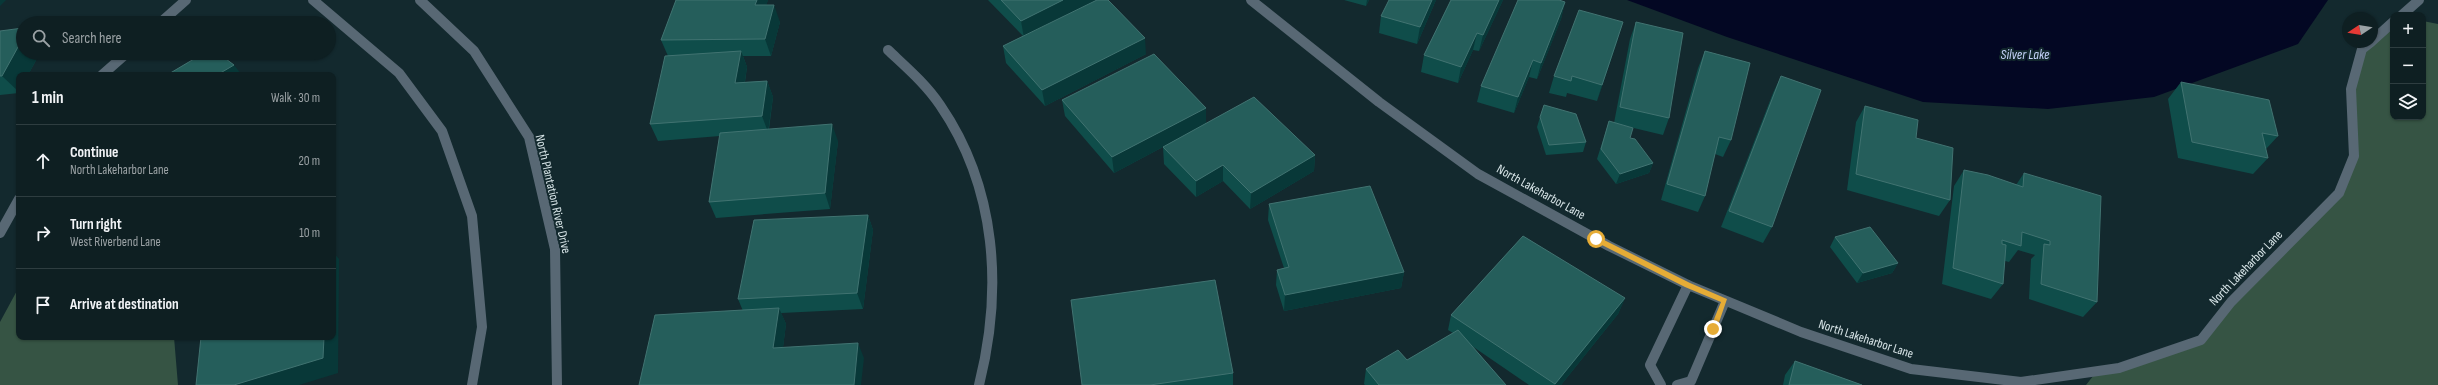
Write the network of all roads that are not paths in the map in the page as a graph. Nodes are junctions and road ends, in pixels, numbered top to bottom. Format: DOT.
graph roads {
  1 [pos="186,0"];
  2 [pos="313,0"];
  3 [pos="420,0"];
  4 [pos="1251,0"];
  5 [pos="2419,0"];
  6 [pos="2405,12"];
  7 [pos="168,16"];
  8 [pos="332,16"];
  9 [pos="336,20"];
  10 [pos="2390,25"];
  11 [pos="2378,35"];
  12 [pos="2364,48"];
  13 [pos="888,50"];
  14 [pos="119,60"];
  15 [pos="105,72"];
  16 [pos="16,204"];
  17 [pos="0,233"];
  18 [pos="1688,285"];
  19 [pos="1725,301"];
  20 [pos="472,385"];
  21 [pos="557,385"];
  22 [pos="979,385"];
  23 [pos="1661,385"];
  24 [pos="1677,385"];
  1 -- 7 [label="street"];
  2 -- 8 [label="street"];
  3 -- 21 [label="street, North Plantation River Drive"];
  4 -- 18 [label="street, North Lakeharbor Lane"];
  5 -- 6 [label="street"];
  9 -- 20 [label="street"];
  10 -- 11 [label="street, North Lakeharbor Lane"];
  12 -- 19 [label="street, North Lakeharbor Lane"];
  13 -- 22 [label="street"];
  14 -- 15 [label="street"];
  16 -- 17 [label="street"];
  18 -- 19 [label="street, North Lakeharbor Lane"];
  18 -- 23 [label="street"];
  19 -- 24 [label="street"];
}
